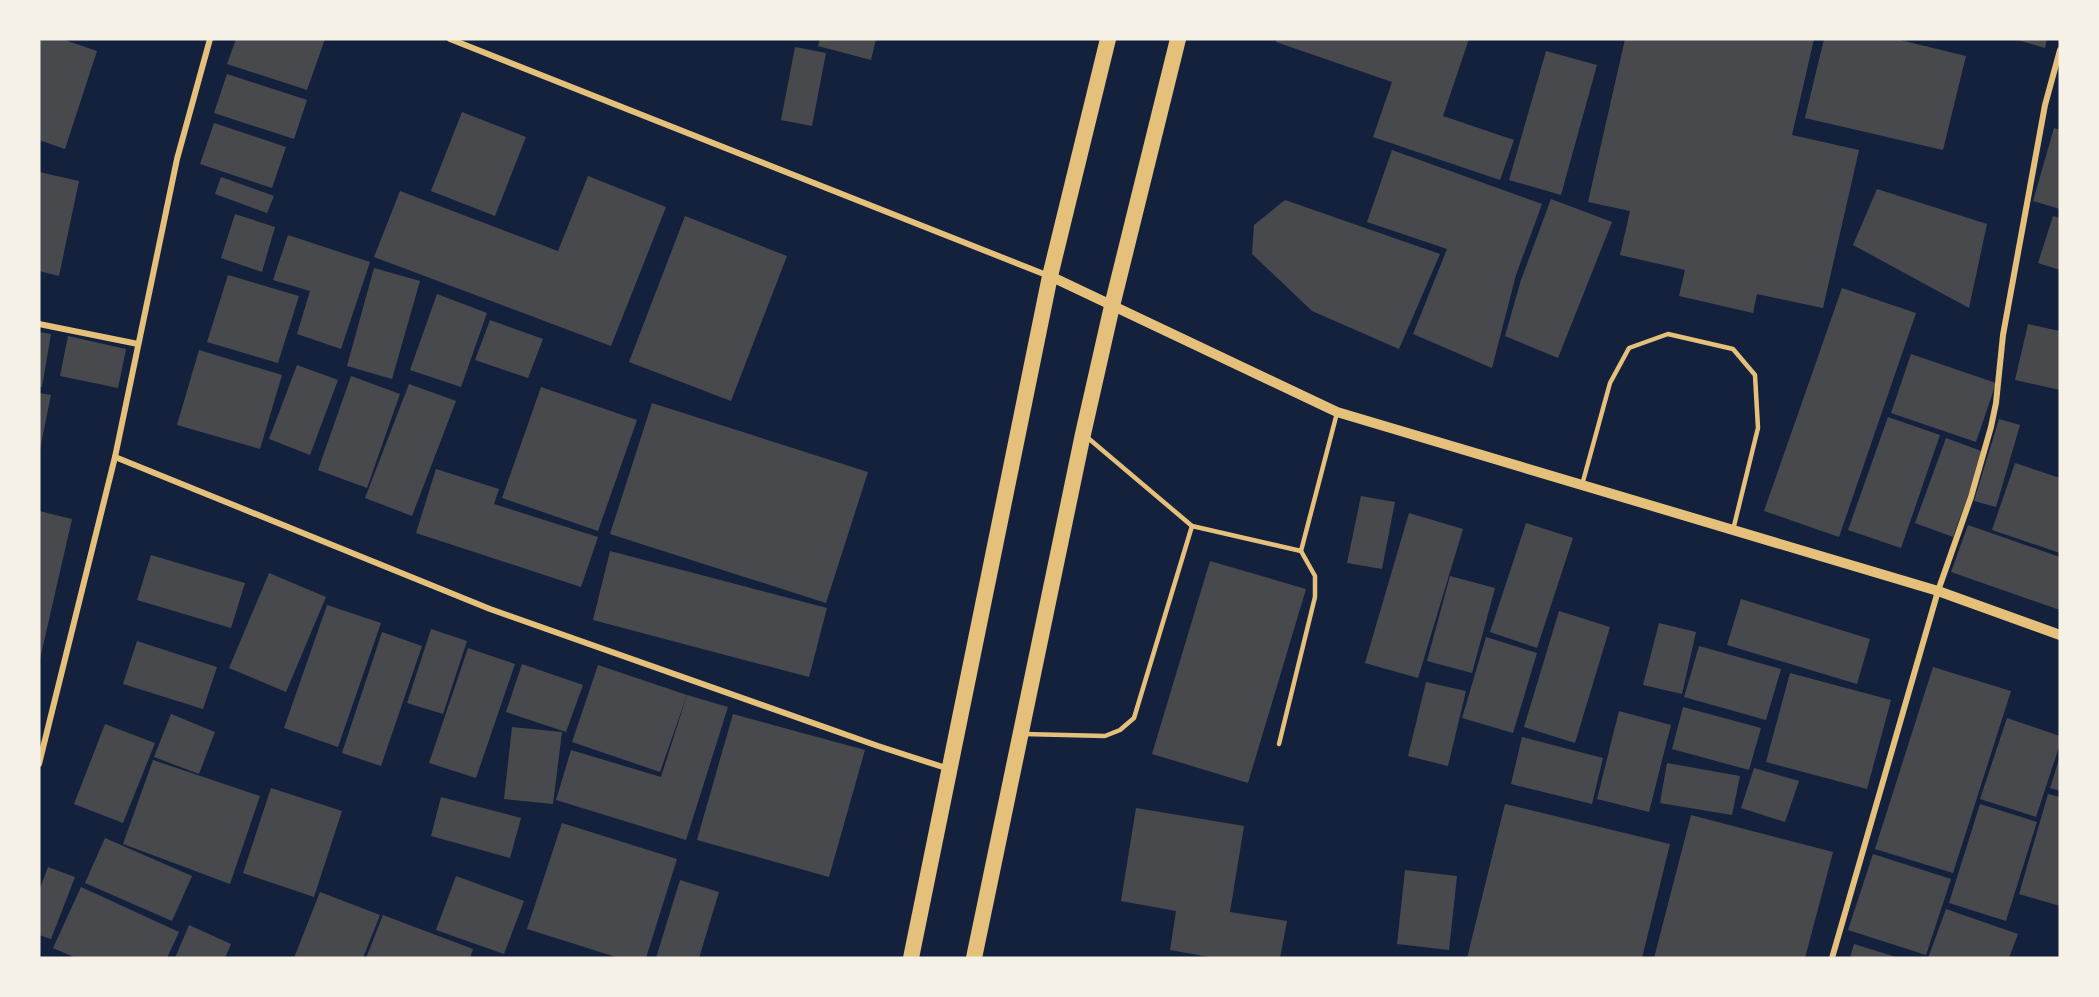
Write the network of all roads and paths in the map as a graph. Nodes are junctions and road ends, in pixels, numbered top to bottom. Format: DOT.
graph roads {
  1 [pos="210,39"];
  2 [pos="450,39"];
  3 [pos="1108,39"];
  4 [pos="1178,39"];
  5 [pos="2060,50"];
  6 [pos="1050,276"];
  7 [pos="1112,306"];
  8 [pos="39,324"];
  9 [pos="138,344"];
  10 [pos="1337,412"];
  11 [pos="1083,434"];
  12 [pos="115,457"];
  13 [pos="1582,485"];
  14 [pos="1192,526"];
  15 [pos="1733,530"];
  16 [pos="1301,551"];
  17 [pos="1938,591"];
  18 [pos="2060,635"];
  19 [pos="1021,734"];
  20 [pos="1279,744"];
  21 [pos="39,764"];
  22 [pos="950,769"];
  23 [pos="911,958"];
  24 [pos="974,958"];
  25 [pos="1832,958"];
  1 -- 9 [label="street"];
  2 -- 6 [label="street"];
  3 -- 6 [label="highway"];
  4 -- 7 [label="highway"];
  5 -- 17 [label="street"];
  6 -- 7 [label="street"];
  6 -- 22 [label="highway"];
  7 -- 10 [label="street"];
  7 -- 11 [label="highway"];
  8 -- 9 [label="street"];
  9 -- 12 [label="street"];
  10 -- 13 [label="street"];
  10 -- 16 [label="lane"];
  11 -- 14 [label="lane"];
  11 -- 19 [label="highway"];
  12 -- 21 [label="street"];
  12 -- 22 [label="street"];
  13 -- 15 [label="street"];
  13 -- 15 [label="lane"];
  14 -- 16 [label="lane"];
  14 -- 19 [label="lane"];
  15 -- 17 [label="street"];
  16 -- 20 [label="lane"];
  17 -- 18 [label="street"];
  17 -- 25 [label="street"];
  19 -- 24 [label="highway"];
  22 -- 23 [label="highway"];
}
